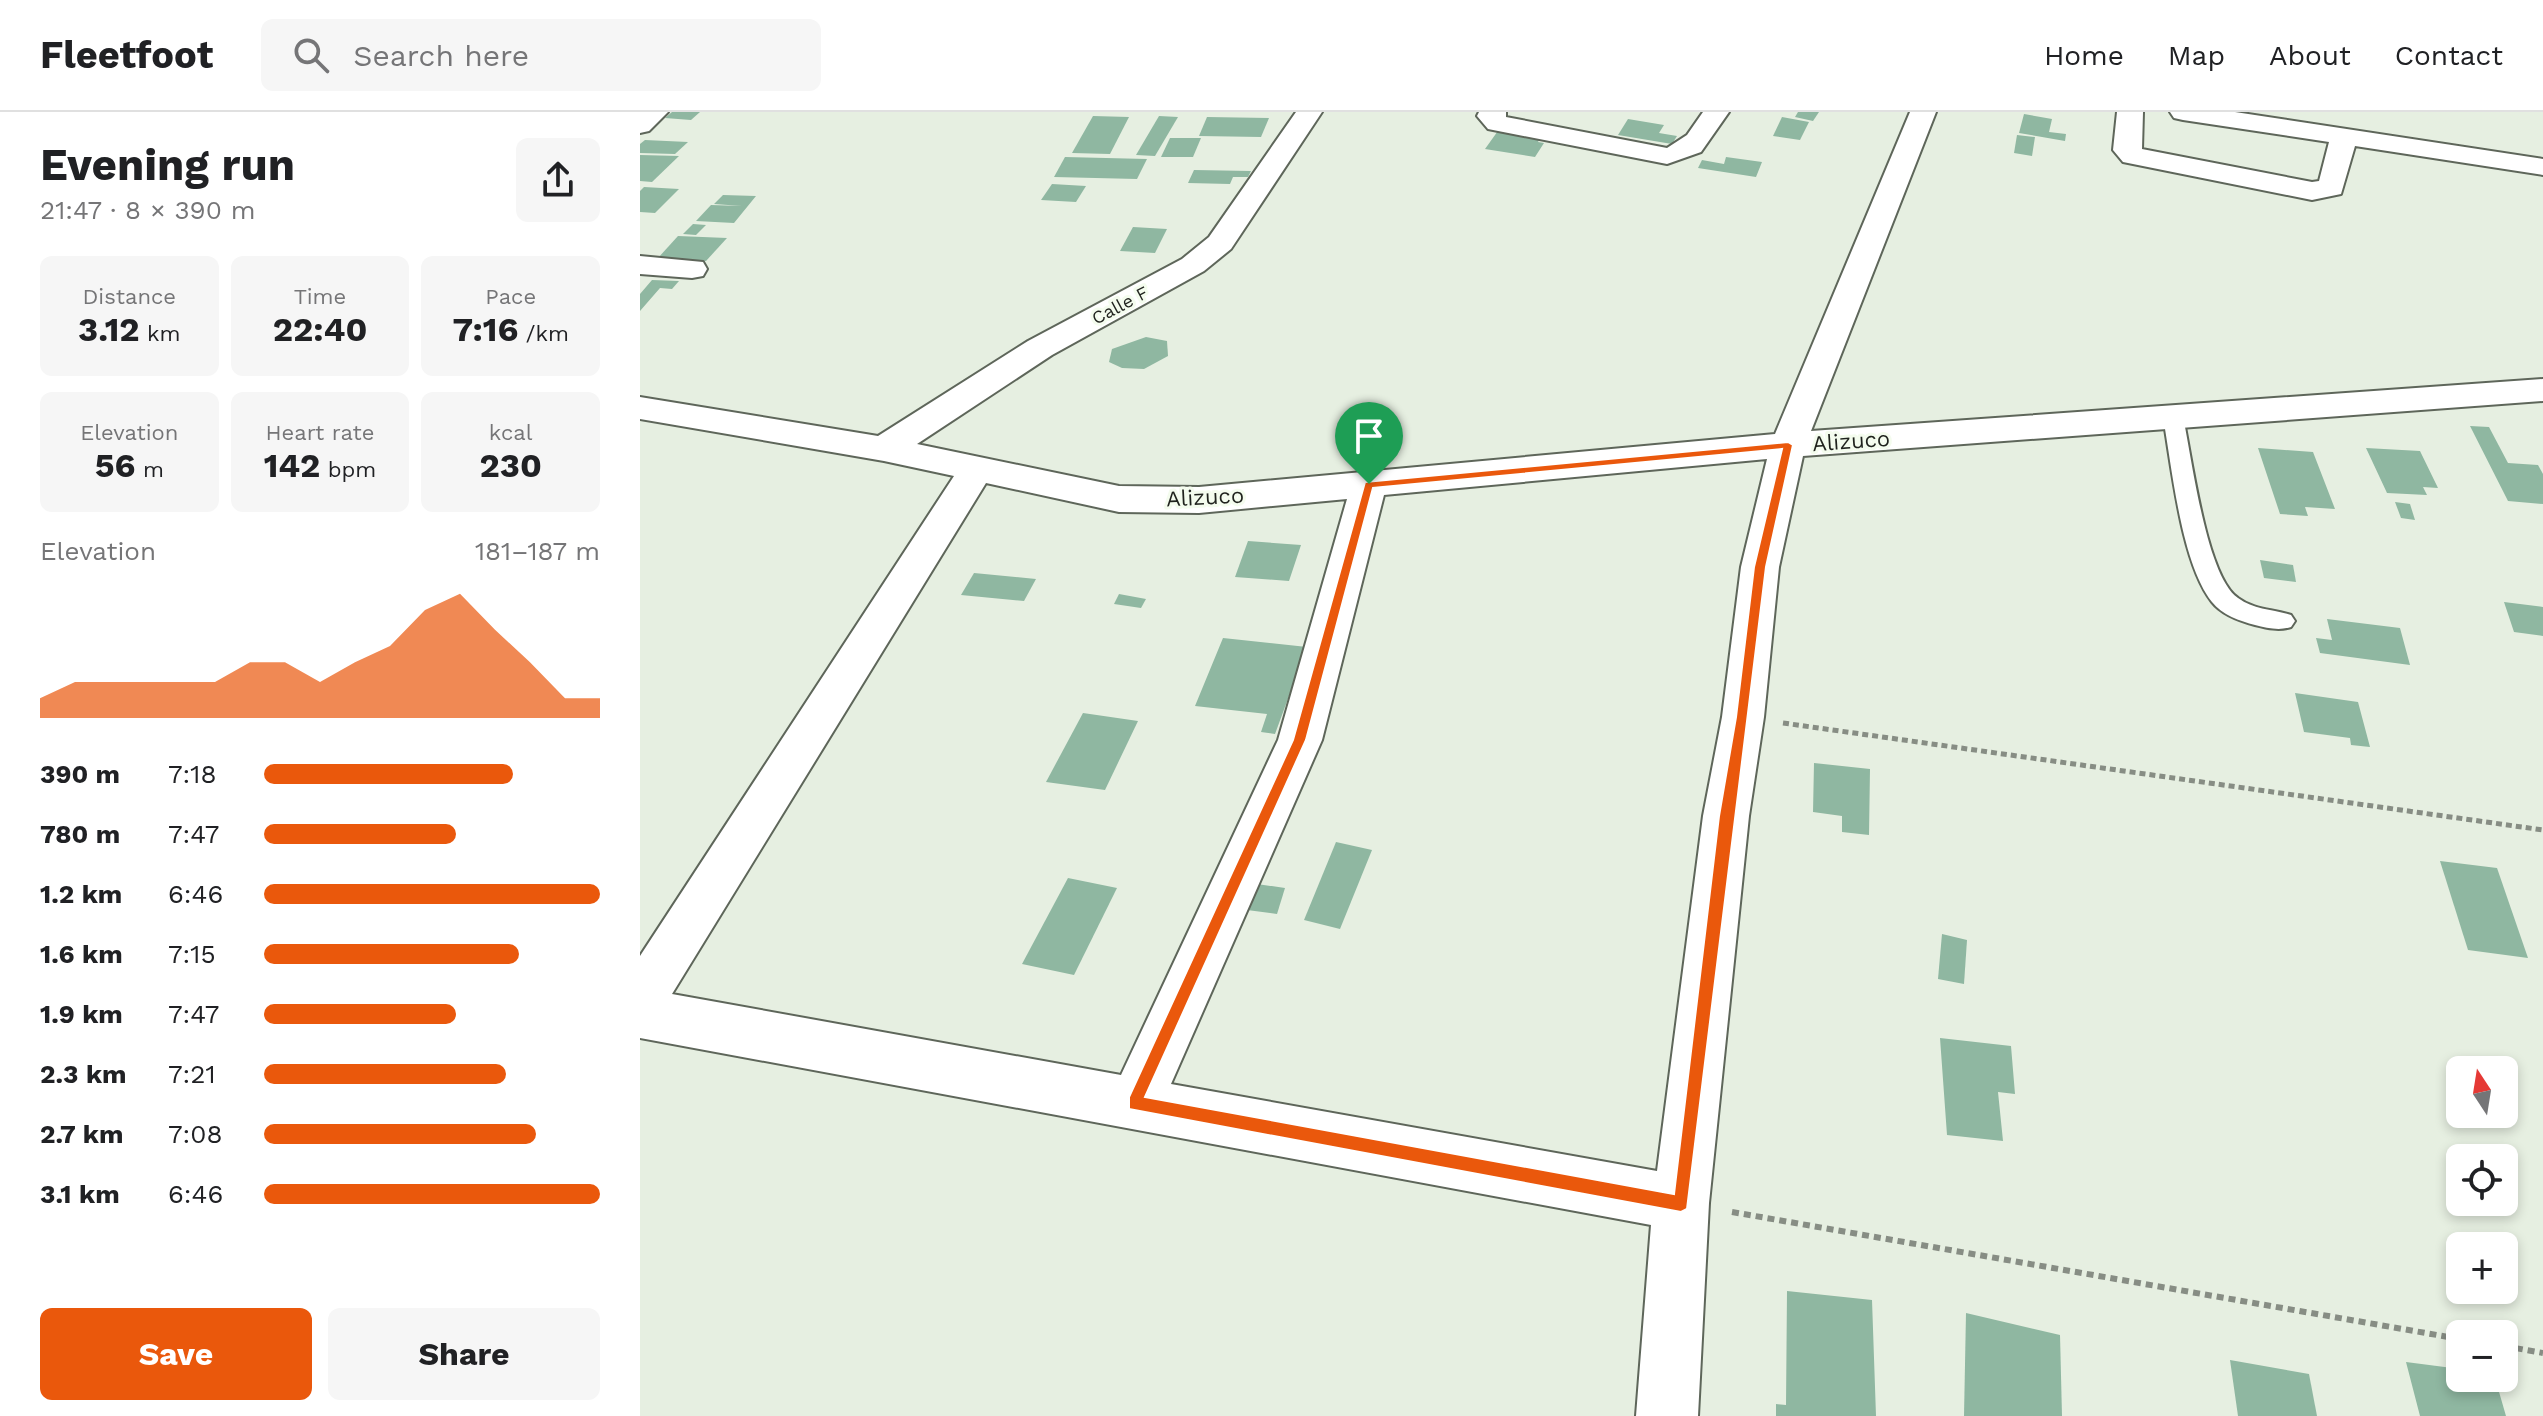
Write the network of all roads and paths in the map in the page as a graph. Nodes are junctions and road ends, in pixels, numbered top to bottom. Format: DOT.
graph roads {
  1 [pos="655,112"];
  2 [pos="1280,112"];
  3 [pos="1309,112"];
  4 [pos="1493,112"];
  5 [pos="1716,112"];
  6 [pos="1923,112"];
  7 [pos="2130,112"];
  8 [pos="2183,112"];
  9 [pos="640,125"];
  10 [pos="2344,138"];
  11 [pos="2543,167"];
  12 [pos="640,265"];
  13 [pos="692,269"];
  14 [pos="2542,392"];
  15 [pos="640,408"];
  16 [pos="2173,417"];
  17 [pos="1788,445"];
  18 [pos="884,449"];
  19 [pos="977,469"];
  20 [pos="1369,484"];
  21 [pos="2283,621"];
  22 [pos="1743,717"];
  23 [pos="2543,830"];
  24 [pos="640,1000"];
  25 [pos="640,1013"];
  26 [pos="1135,1103"];
  27 [pos="1681,1203"];
  28 [pos="2446,1337"];
  29 [pos="2518,1349"];
  30 [pos="2543,1353"];
  31 [pos="1667,1416"];
  1 -- 9 [label="street"];
  2 -- 3 [label="street"];
  3 -- 18 [label="street, Calle F"];
  4 -- 5 [label="street"];
  6 -- 17 [label="street"];
  7 -- 10 [label="street"];
  8 -- 10 [label="street"];
  10 -- 11 [label="street"];
  12 -- 13 [label="street"];
  14 -- 16 [label="street, Alizuco"];
  15 -- 18 [label="street, Alizuco"];
  16 -- 17 [label="street, Alizuco"];
  16 -- 21 [label="lane"];
  17 -- 20 [label="street, Alizuco"];
  17 -- 22 [label="street"];
  18 -- 19 [label="street, Alizuco"];
  19 -- 20 [label="street, Alizuco"];
  19 -- 24 [label="street"];
  20 -- 26 [label="street"];
  22 -- 23 [label="path"];
  22 -- 27 [label="street"];
  25 -- 26 [label="street"];
  26 -- 27 [label="street"];
  27 -- 28 [label="path"];
  27 -- 31 [label="street"];
  29 -- 30 [label="path"];
}
